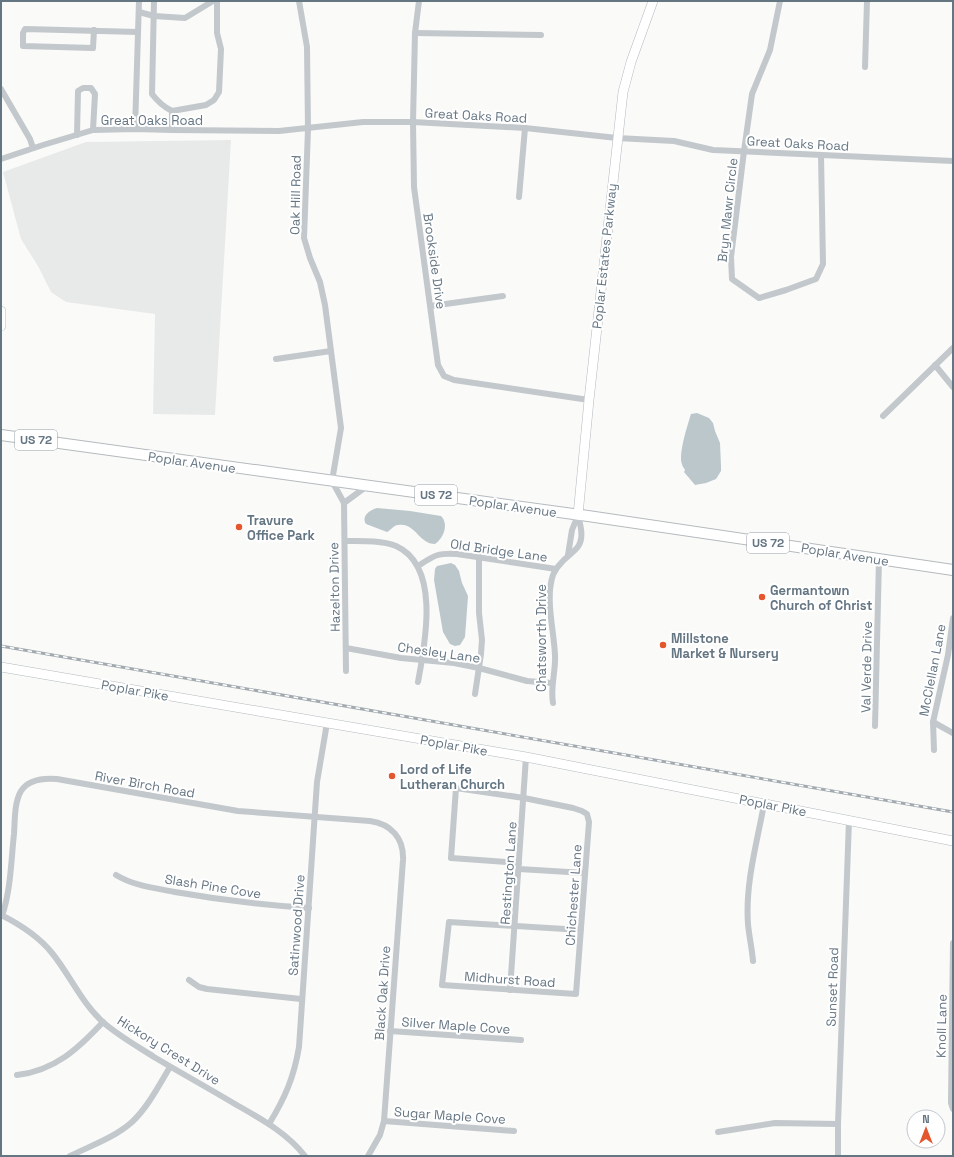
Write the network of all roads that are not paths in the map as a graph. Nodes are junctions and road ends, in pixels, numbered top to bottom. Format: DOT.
graph roads {
  1 [pos="139,1"];
  2 [pos="154,1"];
  3 [pos="213,1"];
  4 [pos="217,1"];
  5 [pos="299,1"];
  6 [pos="419,1"];
  7 [pos="652,1"];
  8 [pos="780,1"];
  9 [pos="867,1"];
  10 [pos="139,12"];
  11 [pos="154,16"];
  12 [pos="94,30"];
  13 [pos="138,32"];
  14 [pos="415,33"];
  15 [pos="541,34"];
  16 [pos="865,67"];
  17 [pos="1,89"];
  18 [pos="172,111"];
  19 [pos="413,122"];
  20 [pos="525,128"];
  21 [pos="135,129"];
  22 [pos="308,129"];
  23 [pos="93,130"];
  24 [pos="172,130"];
  25 [pos="77,135"];
  26 [pos="617,138"];
  27 [pos="33,148"];
  28 [pos="744,151"];
  29 [pos="821,155"];
  30 [pos="1,159"];
  31 [pos="953,161"];
  32 [pos="519,197"];
  33 [pos="503,296"];
  34 [pos="431,306"];
  35 [pos="1,310"];
  36 [pos="1,326"];
  37 [pos="953,348"];
  38 [pos="331,351"];
  39 [pos="276,359"];
  40 [pos="935,364"];
  41 [pos="953,387"];
  42 [pos="589,400"];
  43 [pos="883,416"];
  44 [pos="1,435"];
  45 [pos="332,481"];
  46 [pos="367,486"];
  47 [pos="344,503"];
  48 [pos="578,515"];
  49 [pos="345,541"];
  50 [pos="567,555"];
  51 [pos="480,557"];
  52 [pos="879,559"];
  53 [pos="418,566"];
  54 [pos="556,569"];
  55 [pos="953,570"];
  56 [pos="953,618"];
  57 [pos="346,648"];
  58 [pos="950,656"];
  59 [pos="422,659"];
  60 [pos="1,667"];
  61 [pos="479,668"];
  62 [pos="346,671"];
  63 [pos="418,682"];
  64 [pos="552,683"];
  65 [pos="475,694"];
  66 [pos="553,703"];
  67 [pos="933,722"];
  68 [pos="327,723"];
  69 [pos="875,726"];
  70 [pos="953,733"];
  71 [pos="934,750"];
  72 [pos="526,758"];
  73 [pos="524,798"];
  74 [pos="764,804"];
  75 [pos="314,818"];
  76 [pos="849,820"];
  77 [pos="393,831"];
  78 [pos="953,841"];
  79 [pos="519,866"];
  80 [pos="585,873"];
  81 [pos="116,875"];
  82 [pos="309,908"];
  83 [pos="2,916"];
  84 [pos="515,926"];
  85 [pos="581,930"];
  86 [pos="953,943"];
  87 [pos="753,961"];
  88 [pos="189,980"];
  89 [pos="510,990"];
  90 [pos="576,994"];
  91 [pos="302,999"];
  92 [pos="103,1022"];
  93 [pos="390,1031"];
  94 [pos="520,1040"];
  95 [pos="170,1067"];
  96 [pos="17,1075"];
  97 [pos="953,1109"];
  98 [pos="384,1121"];
  99 [pos="269,1124"];
  100 [pos="838,1124"];
  101 [pos="514,1131"];
  102 [pos="718,1132"];
  103 [pos="70,1156"];
  104 [pos="305,1156"];
  105 [pos="368,1156"];
  106 [pos="838,1156"];
  1 -- 10 [label="street"];
  2 -- 11 [label="street"];
  3 -- 11 [label="street"];
  4 -- 18 [label="street"];
  5 -- 22 [label="street, Oak Hill Road"];
  6 -- 14 [label="street, Brookside Drive"];
  7 -- 26 [label="main road, Poplar Estates Parkway"];
  8 -- 28 [label="street, Bryn Mawr Circle"];
  9 -- 16 [label="street"];
  10 -- 11 [label="street"];
  10 -- 13 [label="street"];
  11 -- 18 [label="street"];
  12 -- 12 [label="street"];
  12 -- 13 [label="street"];
  13 -- 21 [label="street"];
  14 -- 15 [label="street"];
  14 -- 19 [label="street, Brookside Drive"];
  17 -- 27 [label="street"];
  18 -- 24 [label="street"];
  19 -- 20 [label="street, Great Oaks Road"];
  19 -- 22 [label="street, Great Oaks Road"];
  19 -- 34 [label="street, Brookside Drive"];
  20 -- 26 [label="street, Great Oaks Road"];
  20 -- 32 [label="street"];
  21 -- 23 [label="street, Great Oaks Road"];
  21 -- 24 [label="street, Great Oaks Road"];
  22 -- 24 [label="street, Great Oaks Road"];
  22 -- 38 [label="street, Oak Hill Road"];
  23 -- 25 [label="street, Great Oaks Road"];
  23 -- 25 [label="street"];
  25 -- 27 [label="street, Great Oaks Road"];
  26 -- 28 [label="street, Great Oaks Road"];
  26 -- 42 [label="main road, Poplar Estates Parkway"];
  27 -- 30 [label="street, Great Oaks Road"];
  28 -- 29 [label="street, Great Oaks Road"];
  28 -- 29 [label="street, Bryn Mawr Circle"];
  29 -- 31 [label="street, Great Oaks Road"];
  33 -- 34 [label="street"];
  34 -- 42 [label="street, Brookside Drive"];
  35 -- 36 [label="main road"];
  37 -- 40 [label="street"];
  38 -- 39 [label="street"];
  38 -- 45 [label="street, Oak Hill Road"];
  40 -- 41 [label="street"];
  40 -- 43 [label="street"];
  42 -- 48 [label="main road, Poplar Estates Parkway"];
  44 -- 45 [label="main road, Poplar Avenue / US 72"];
  45 -- 46 [label="main road, Poplar Avenue / US 72"];
  45 -- 47 [label="street, Hazelton Drive"];
  46 -- 47 [label="street"];
  46 -- 48 [label="main road, Poplar Avenue / US 72"];
  47 -- 49 [label="street, Hazelton Drive"];
  48 -- 50 [label="street"];
  48 -- 50 [label="street, Chatsworth Drive"];
  48 -- 52 [label="main road, Poplar Avenue / US 72"];
  49 -- 53 [label="street"];
  49 -- 57 [label="street, Hazelton Drive"];
  50 -- 54 [label="street, Chatsworth Drive"];
  51 -- 53 [label="street, Old Bridge Lane"];
  51 -- 54 [label="street, Old Bridge Lane"];
  51 -- 61 [label="street"];
  52 -- 55 [label="main road, Poplar Avenue / US 72"];
  52 -- 69 [label="street, Val Verde Drive"];
  53 -- 59 [label="street"];
  54 -- 64 [label="street, Chatsworth Drive"];
  56 -- 58 [label="street, McClellan Lane"];
  57 -- 59 [label="street, Chesley Lane"];
  57 -- 62 [label="street, Hazelton Drive"];
  58 -- 67 [label="street, McClellan Lane"];
  59 -- 61 [label="street, Chesley Lane"];
  59 -- 63 [label="street"];
  60 -- 68 [label="main road, Poplar Pike"];
  61 -- 64 [label="street, Chesley Lane"];
  61 -- 65 [label="street"];
  64 -- 66 [label="street, Chatsworth Drive"];
  67 -- 70 [label="street"];
  67 -- 71 [label="street, McClellan Lane"];
  68 -- 72 [label="main road, Poplar Pike"];
  68 -- 75 [label="street, Satinwood Drive"];
  72 -- 73 [label="street, Restington Lane"];
  72 -- 74 [label="main road, Poplar Pike"];
  73 -- 79 [label="street, Restington Lane"];
  73 -- 79 [label="street"];
  73 -- 80 [label="street, Chichester Lane"];
  74 -- 76 [label="main road, Poplar Pike"];
  74 -- 87 [label="street"];
  75 -- 77 [label="street, River Birch Road"];
  75 -- 82 [label="street, Satinwood Drive"];
  75 -- 83 [label="street, River Birch Road"];
  76 -- 78 [label="main road, Poplar Pike"];
  76 -- 100 [label="street, Sunset Road"];
  77 -- 93 [label="street, Black Oak Drive"];
  79 -- 80 [label="street"];
  79 -- 84 [label="street, Restington Lane"];
  80 -- 85 [label="street, Chichester Lane"];
  81 -- 82 [label="street, Slash Pine Cove"];
  82 -- 91 [label="street, Satinwood Drive"];
  83 -- 92 [label="street, Hickory Crest Drive"];
  84 -- 85 [label="street"];
  84 -- 89 [label="street, Restington Lane"];
  84 -- 89 [label="street, Midhurst Road"];
  85 -- 90 [label="street, Chichester Lane"];
  86 -- 97 [label="street, Knoll Lane"];
  88 -- 91 [label="street"];
  89 -- 90 [label="street, Midhurst Road"];
  91 -- 99 [label="street, Satinwood Drive"];
  92 -- 95 [label="street, Hickory Crest Drive"];
  92 -- 96 [label="street"];
  93 -- 94 [label="street, Silver Maple Cove"];
  93 -- 98 [label="street, Black Oak Drive"];
  95 -- 99 [label="street, Hickory Crest Drive"];
  95 -- 103 [label="street"];
  98 -- 101 [label="street, Sugar Maple Cove"];
  98 -- 105 [label="street, Black Oak Drive"];
  99 -- 104 [label="street, Hickory Crest Drive"];
  100 -- 102 [label="street"];
  100 -- 106 [label="street, Sunset Road"];
}
